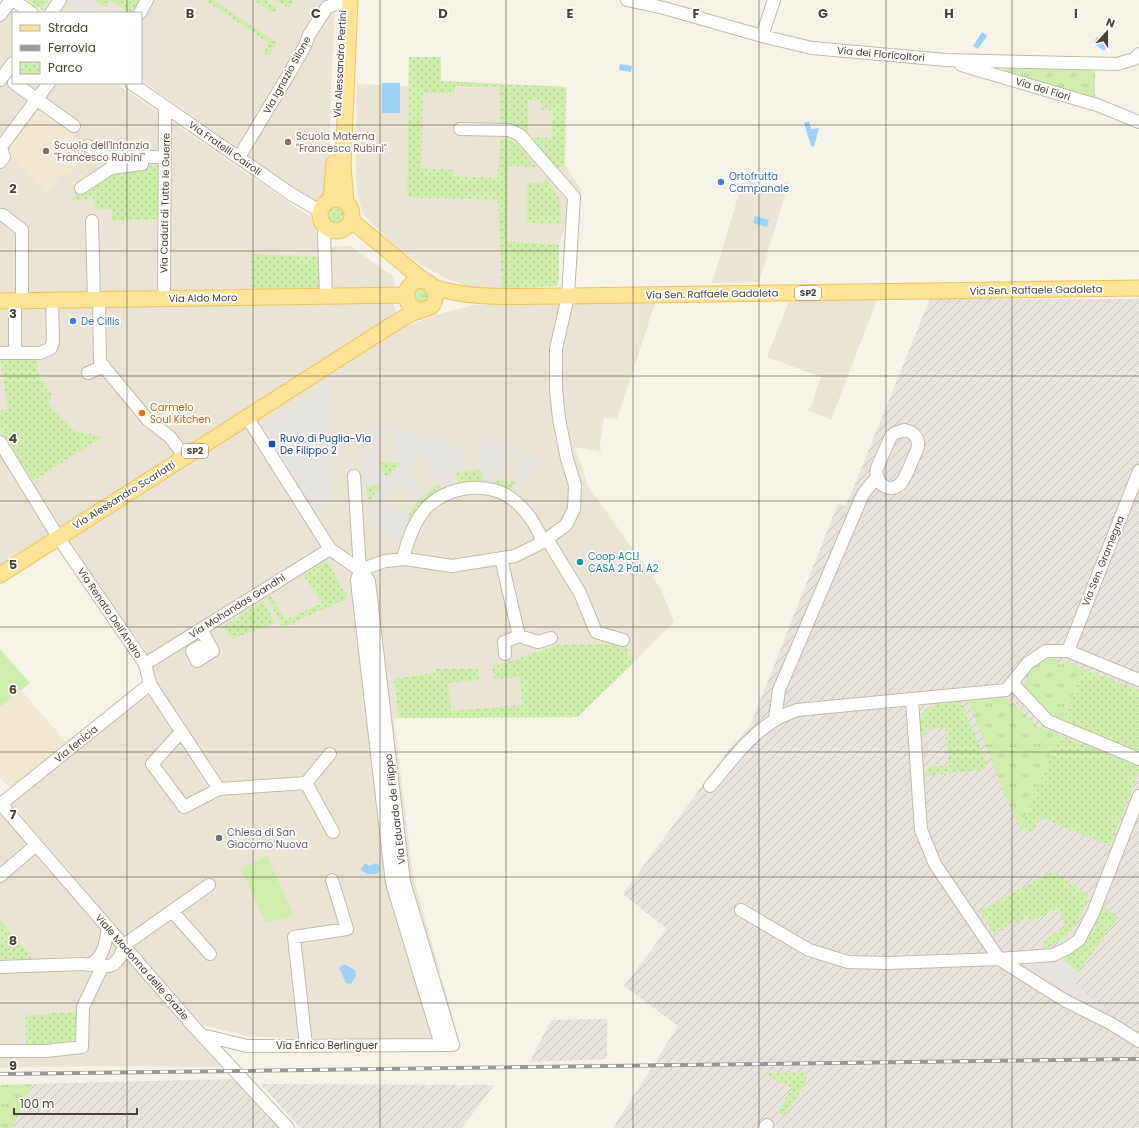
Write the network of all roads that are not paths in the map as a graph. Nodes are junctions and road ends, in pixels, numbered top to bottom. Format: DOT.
graph roads {
  1 [pos="12,0"];
  2 [pos="60,0"];
  3 [pos="147,0"];
  4 [pos="627,0"];
  5 [pos="774,0"];
  6 [pos="346,1"];
  7 [pos="30,12"];
  8 [pos="52,12"];
  9 [pos="141,12"];
  10 [pos="0,16"];
  11 [pos="762,36"];
  12 [pos="1139,54"];
  13 [pos="946,60"];
  14 [pos="12,65"];
  15 [pos="6,79"];
  16 [pos="14,84"];
  17 [pos="48,84"];
  18 [pos="132,84"];
  19 [pos="37,99"];
  20 [pos="165,107"];
  21 [pos="1139,122"];
  22 [pos="74,126"];
  23 [pos="460,129"];
  24 [pos="88,146"];
  25 [pos="1,147"];
  26 [pos="144,157"];
  27 [pos="165,157"];
  28 [pos="239,157"];
  29 [pos="0,162"];
  30 [pos="81,188"];
  31 [pos="331,200"];
  32 [pos="346,203"];
  33 [pos="320,210"];
  34 [pos="3,215"];
  35 [pos="92,221"];
  36 [pos="347,225"];
  37 [pos="325,227"];
  38 [pos="1139,288"];
  39 [pos="416,289"];
  40 [pos="478,295"];
  41 [pos="568,296"];
  42 [pos="326,297"];
  43 [pos="164,299"];
  44 [pos="52,300"];
  45 [pos="96,300"];
  46 [pos="12,301"];
  47 [pos="434,304"];
  48 [pos="417,310"];
  49 [pos="390,326"];
  50 [pos="0,353"];
  51 [pos="15,353"];
  52 [pos="104,366"];
  53 [pos="88,373"];
  54 [pos="247,418"];
  55 [pos="0,442"];
  56 [pos="185,457"];
  57 [pos="1139,471"];
  58 [pos="354,476"];
  59 [pos="876,477"];
  60 [pos="58,537"];
  61 [pos="545,541"];
  62 [pos="330,549"];
  63 [pos="501,558"];
  64 [pos="403,559"];
  65 [pos="0,574"];
  66 [pos="358,575"];
  67 [pos="201,629"];
  68 [pos="519,636"];
  69 [pos="551,638"];
  70 [pos="623,640"];
  71 [pos="199,647"];
  72 [pos="1068,651"];
  73 [pos="505,654"];
  74 [pos="145,664"];
  75 [pos="1139,680"];
  76 [pos="150,684"];
  77 [pos="1013,684"];
  78 [pos="912,699"];
  79 [pos="776,719"];
  80 [pos="180,733"];
  81 [pos="330,754"];
  82 [pos="1139,759"];
  83 [pos="306,783"];
  84 [pos="710,786"];
  85 [pos="218,790"];
  86 [pos="1139,796"];
  87 [pos="1,804"];
  88 [pos="333,832"];
  89 [pos="36,845"];
  90 [pos="0,876"];
  91 [pos="332,880"];
  92 [pos="209,885"];
  93 [pos="740,910"];
  94 [pos="172,911"];
  95 [pos="108,927"];
  96 [pos="123,944"];
  97 [pos="103,950"];
  98 [pos="210,954"];
  99 [pos="999,959"];
  100 [pos="138,962"];
  101 [pos="109,964"];
  102 [pos="89,965"];
  103 [pos="0,967"];
  104 [pos="202,1035"];
  105 [pos="1139,1041"];
  106 [pos="306,1045"];
  107 [pos="447,1045"];
  108 [pos="0,1051"];
  109 [pos="288,1128"];
  1 -- 7 [label="street"];
  1 -- 10 [label="street"];
  2 -- 8 [label="street"];
  3 -- 9 [label="street"];
  4 -- 11 [label="street, Via dei Floricoltori"];
  5 -- 11 [label="street"];
  6 -- 28 [label="street, Via Ignazio Silone"];
  6 -- 31 [label="main road, Via Alessandro Pertini"];
  6 -- 32 [label="main road"];
  11 -- 13 [label="street, Via dei Floricoltori"];
  12 -- 13 [label="street, Via dei Floricoltori"];
  13 -- 21 [label="street, Via dei Fiori"];
  14 -- 15 [label="street"];
  16 -- 19 [label="street"];
  17 -- 19 [label="street"];
  18 -- 20 [label="street, Via Fratelli Cairoli"];
  19 -- 22 [label="street"];
  19 -- 25 [label="street"];
  20 -- 27 [label="street, Via Caduti di Tutte le Guerre"];
  20 -- 28 [label="street, Via Fratelli Cairoli"];
  23 -- 41 [label="street"];
  24 -- 26 [label="street"];
  25 -- 29 [label="street"];
  26 -- 27 [label="street"];
  26 -- 30 [label="street"];
  27 -- 43 [label="street, Via Caduti di Tutte le Guerre"];
  28 -- 33 [label="street, Via Fratelli Cairoli"];
  31 -- 32 [label="main road"];
  31 -- 33 [label="main road"];
  32 -- 36 [label="main road"];
  33 -- 37 [label="main road"];
  34 -- 46 [label="street"];
  35 -- 45 [label="street"];
  36 -- 37 [label="main road"];
  36 -- 39 [label="main road"];
  37 -- 42 [label="street"];
  38 -- 41 [label="main road, Via Sen. Raffaele Gadaleta / SP2"];
  39 -- 40 [label="main road, Via Sen. Raffaele Gadaleta / SP2"];
  39 -- 42 [label="main road, Via Aldo Moro"];
  39 -- 47 [label="main road"];
  39 -- 48 [label="main road"];
  39 -- 49 [label="main road, Via Alessandro Scarlatti / SP2"];
  40 -- 41 [label="main road, Via Sen. Raffaele Gadaleta / SP2"];
  40 -- 47 [label="main road, Via Sen. Raffaele Gadaleta / SP2"];
  41 -- 61 [label="street"];
  42 -- 43 [label="main road, Via Aldo Moro"];
  43 -- 45 [label="main road, Via Aldo Moro"];
  44 -- 45 [label="main road, Via Aldo Moro"];
  44 -- 46 [label="main road, Via Aldo Moro"];
  44 -- 51 [label="street"];
  45 -- 52 [label="street"];
  46 -- 51 [label="street"];
  47 -- 48 [label="main road, Via Sen. Raffaele Gadaleta"];
  48 -- 49 [label="main road, Via Alessandro Scarlatti / SP2"];
  49 -- 54 [label="main road, Via Alessandro Scarlatti / SP2"];
  50 -- 51 [label="street"];
  52 -- 53 [label="street"];
  52 -- 56 [label="street"];
  54 -- 56 [label="main road, Via Alessandro Scarlatti / SP2"];
  54 -- 62 [label="street, Via Eduardo de Filippo"];
  55 -- 60 [label="street, Via Renato Dell'Andro"];
  56 -- 60 [label="main road, Via Alessandro Scarlatti / SP2"];
  57 -- 72 [label="street, Via Sen. Gramegna"];
  58 -- 66 [label="street, Via Eduardo de Filippo"];
  59 -- 59 [label="street"];
  59 -- 79 [label="street"];
  60 -- 65 [label="main road, Via Alessandro Scarlatti / SP2"];
  60 -- 74 [label="street, Via Renato Dell'Andro"];
  61 -- 63 [label="street"];
  61 -- 64 [label="street"];
  61 -- 70 [label="street"];
  62 -- 66 [label="street, Via Eduardo de Filippo"];
  62 -- 67 [label="street, Via Mohandas Gandhi"];
  63 -- 64 [label="street"];
  63 -- 68 [label="street"];
  64 -- 66 [label="street"];
  66 -- 107 [label="street, Via Eduardo de Filippo"];
  66 -- 107 [label="street, Via Eduardo de Filippo"];
  67 -- 71 [label="street"];
  67 -- 74 [label="street, Via Mohandas Gandhi"];
  68 -- 69 [label="street"];
  68 -- 73 [label="street"];
  72 -- 75 [label="street"];
  72 -- 77 [label="street"];
  74 -- 76 [label="street, Via Renato Dell'Andro"];
  76 -- 80 [label="street, Via Renato Dell'Andro"];
  76 -- 87 [label="street, Via fenicia"];
  77 -- 78 [label="street"];
  77 -- 82 [label="street"];
  78 -- 79 [label="street"];
  78 -- 99 [label="street"];
  79 -- 84 [label="street"];
  80 -- 85 [label="street, Via Renato Dell'Andro"];
  80 -- 85 [label="street"];
  81 -- 83 [label="street"];
  83 -- 85 [label="street"];
  83 -- 88 [label="street"];
  86 -- 99 [label="street"];
  87 -- 89 [label="street, Viale Madonna delle Grazie"];
  89 -- 90 [label="street"];
  89 -- 95 [label="street, Viale Madonna delle Grazie"];
  91 -- 106 [label="street"];
  92 -- 94 [label="street"];
  93 -- 99 [label="street"];
  94 -- 96 [label="street"];
  94 -- 98 [label="street"];
  95 -- 96 [label="street, Viale Madonna delle Grazie"];
  95 -- 97 [label="street"];
  96 -- 97 [label="street"];
  96 -- 100 [label="street, Viale Madonna delle Grazie"];
  96 -- 101 [label="street"];
  97 -- 102 [label="street"];
  99 -- 105 [label="street"];
  100 -- 101 [label="street"];
  100 -- 104 [label="street, Viale Madonna delle Grazie"];
  101 -- 102 [label="street"];
  101 -- 108 [label="street"];
  102 -- 103 [label="street"];
  104 -- 106 [label="street, Via Enrico Berlinguer"];
  104 -- 109 [label="street, Viale Madonna delle Grazie"];
  106 -- 107 [label="street, Via Enrico Berlinguer"];
}
